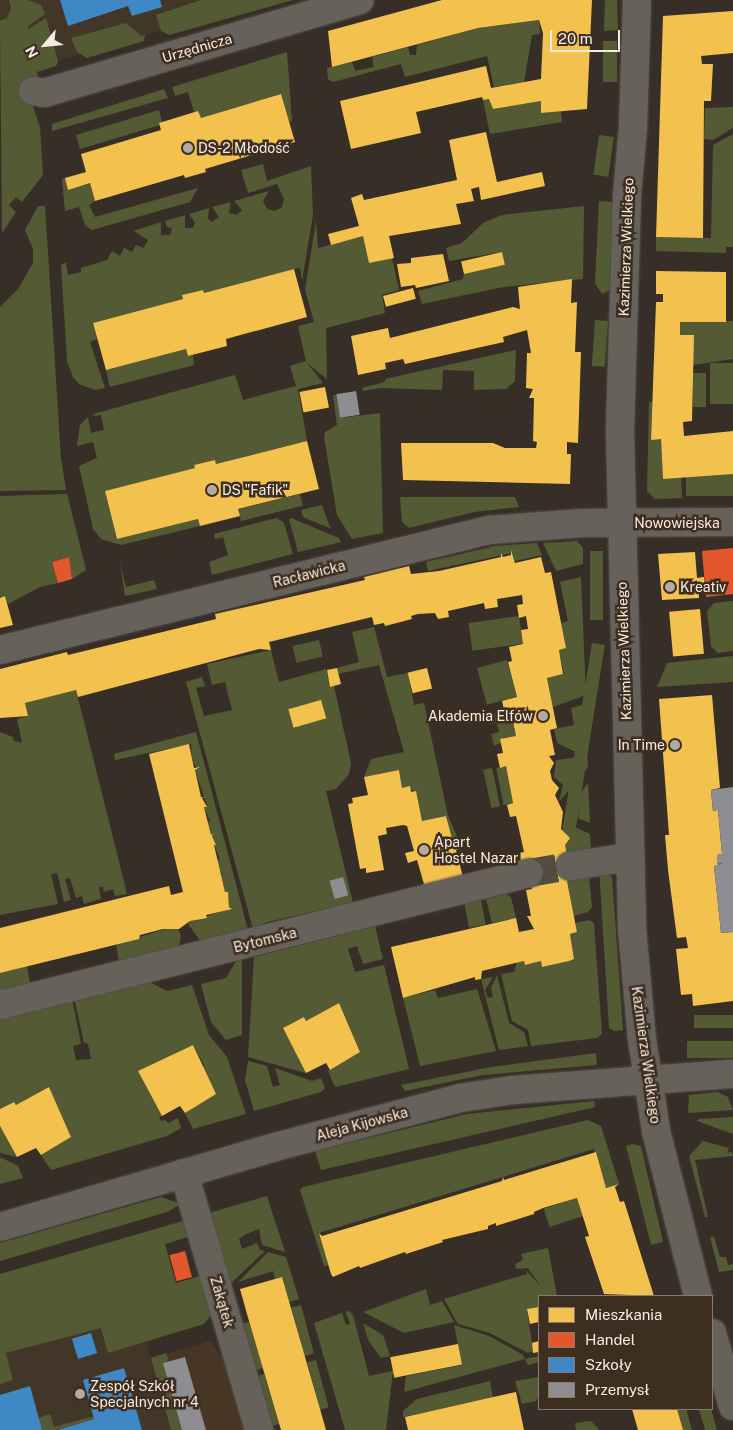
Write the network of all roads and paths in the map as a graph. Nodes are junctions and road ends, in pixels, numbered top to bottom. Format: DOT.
graph roads {
  1 [pos="360,0"];
  2 [pos="637,0"];
  3 [pos="33,91"];
  4 [pos="733,522"];
  5 [pos="621,523"];
  6 [pos="0,650"];
  7 [pos="630,857"];
  8 [pos="570,866"];
  9 [pos="529,873"];
  10 [pos="0,1005"];
  11 [pos="733,1074"];
  12 [pos="647,1080"];
  13 [pos="184,1173"];
  14 [pos="0,1227"];
  15 [pos="698,1295"];
  16 [pos="713,1336"];
  17 [pos="733,1406"];
  18 [pos="260,1430"];
  1 -- 3 [label="street, Urzędnicza"];
  2 -- 5 [label="street, Kazimierza Wielkiego"];
  4 -- 5 [label="street, Nowowiejska"];
  5 -- 6 [label="street, Racławicka"];
  5 -- 7 [label="street, Kazimierza Wielkiego"];
  7 -- 8 [label="street"];
  7 -- 12 [label="street, Kazimierza Wielkiego"];
  9 -- 10 [label="street, Bytomska"];
  11 -- 12 [label="street, Aleja Kijowska"];
  12 -- 13 [label="street, Aleja Kijowska"];
  12 -- 15 [label="street, Kazimierza Wielkiego"];
  13 -- 14 [label="street, Aleja Kijowska"];
  13 -- 18 [label="street, Zakątek"];
  16 -- 17 [label="street"];
}
